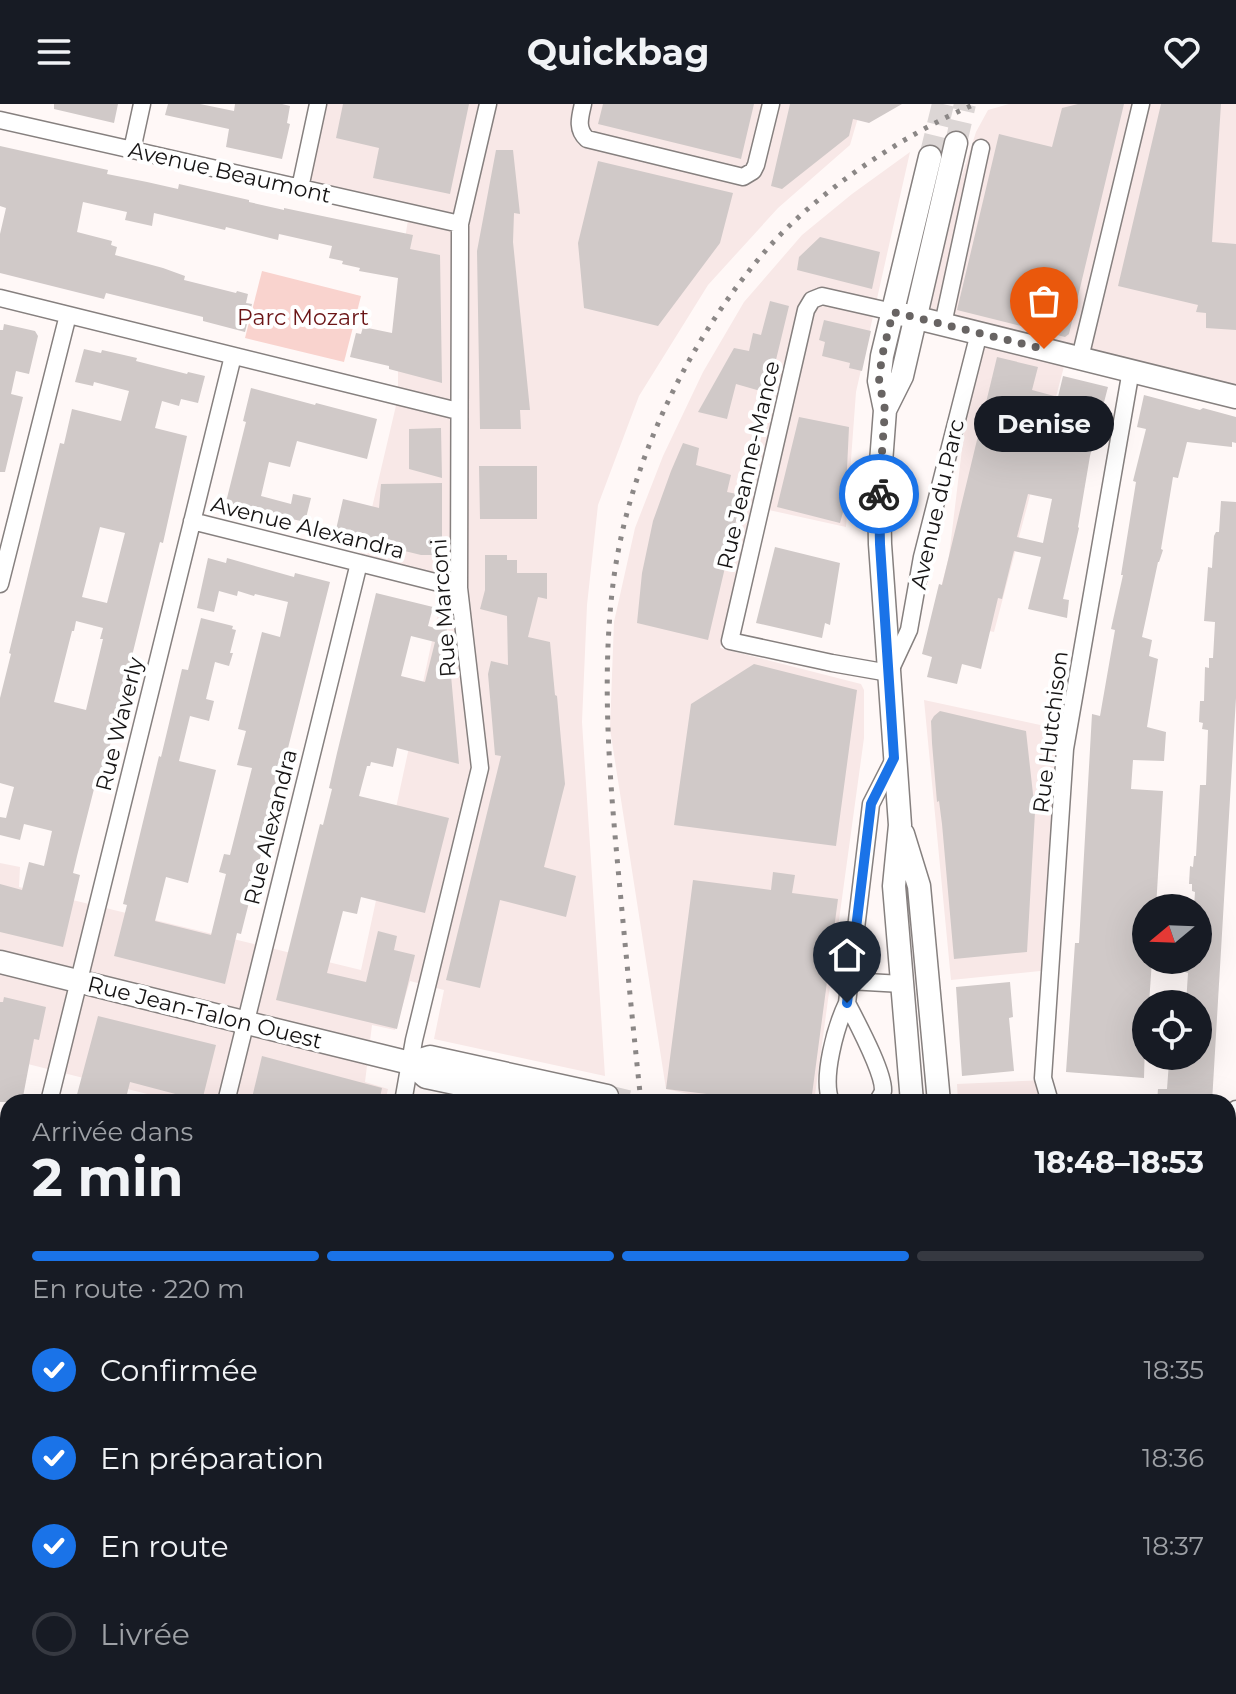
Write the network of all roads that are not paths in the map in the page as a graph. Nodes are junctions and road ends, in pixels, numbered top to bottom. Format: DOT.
graph roads {
  1 [pos="142,104"];
  2 [pos="318,104"];
  3 [pos="488,104"];
  4 [pos="583,104"];
  5 [pos="771,104"];
  6 [pos="1141,104"];
  7 [pos="0,120"];
  8 [pos="956,143"];
  9 [pos="981,148"];
  10 [pos="132,150"];
  11 [pos="930,157"];
  12 [pos="300,188"];
  13 [pos="460,224"];
  14 [pos="0,298"];
  15 [pos="893,312"];
  16 [pos="68,315"];
  17 [pos="916,318"];
  18 [pos="943,324"];
  19 [pos="979,333"];
  20 [pos="233,356"];
  21 [pos="1080,358"];
  22 [pos="1131,370"];
  23 [pos="1236,397"];
  24 [pos="885,410"];
  25 [pos="458,411"];
  26 [pos="192,521"];
  27 [pos="359,563"];
  28 [pos="0,584"];
  29 [pos="459,588"];
  30 [pos="889,673"];
  31 [pos="894,758"];
  32 [pos="900,825"];
  33 [pos="0,962"];
  34 [pos="78,981"];
  35 [pos="849,981"];
  36 [pos="902,984"];
  37 [pos="847,1003"];
  38 [pos="246,1023"];
  39 [pos="410,1063"];
  40 [pos="51,1094"];
  41 [pos="228,1094"];
  42 [pos="404,1094"];
  43 [pos="507,1094"];
  44 [pos="598,1094"];
  45 [pos="829,1094"];
  46 [pos="881,1094"];
  47 [pos="911,1094"];
  48 [pos="938,1094"];
  49 [pos="1048,1094"];
  1 -- 10 [label="street"];
  2 -- 12 [label="street"];
  3 -- 13 [label="street, Rue Marconi"];
  4 -- 5 [label="street"];
  6 -- 21 [label="street"];
  7 -- 10 [label="street, Avenue Beaumont"];
  8 -- 17 [label="main road, Avenue du Parc"];
  9 -- 18 [label="street"];
  10 -- 12 [label="street, Avenue Beaumont"];
  11 -- 15 [label="main road, Avenue du Parc"];
  12 -- 13 [label="street, Avenue Beaumont"];
  13 -- 25 [label="street, Rue Marconi"];
  14 -- 16 [label="street"];
  15 -- 17 [label="main road"];
  15 -- 24 [label="main road, Avenue du Parc"];
  15 -- 30 [label="street, Rue Jeanne-Mance"];
  16 -- 20 [label="street"];
  16 -- 28 [label="street"];
  17 -- 18 [label="main road"];
  17 -- 24 [label="main road, Avenue du Parc"];
  18 -- 19 [label="main road"];
  19 -- 21 [label="main road"];
  19 -- 30 [label="street, Avenue du Parc"];
  20 -- 25 [label="street"];
  20 -- 26 [label="street, Rue Waverly"];
  21 -- 22 [label="main road"];
  22 -- 23 [label="main road"];
  22 -- 49 [label="street, Rue Hutchison"];
  24 -- 30 [label="main road, Avenue du Parc"];
  25 -- 29 [label="street, Rue Marconi"];
  26 -- 27 [label="street, Avenue Alexandra"];
  26 -- 34 [label="street, Rue Waverly"];
  27 -- 29 [label="street, Avenue Alexandra"];
  27 -- 38 [label="street, Rue Alexandra"];
  29 -- 39 [label="street, Rue Marconi"];
  30 -- 31 [label="main road, Avenue du Parc"];
  31 -- 32 [label="main road, Avenue du Parc"];
  31 -- 35 [label="street, Avenue du Parc"];
  32 -- 36 [label="main road, Avenue du Parc"];
  32 -- 48 [label="main road, Avenue du Parc"];
  33 -- 34 [label="main road, Rue Jean-Talon Ouest"];
  34 -- 38 [label="main road, Rue Jean-Talon Ouest"];
  34 -- 40 [label="street, Rue Waverly"];
  35 -- 36 [label="street"];
  35 -- 37 [label="street, Avenue du Parc"];
  36 -- 47 [label="main road, Avenue du Parc"];
  37 -- 45 [label="street, Avenue du Parc"];
  37 -- 46 [label="street"];
  38 -- 39 [label="main road, Rue Jean-Talon Ouest"];
  38 -- 41 [label="street, Rue Alexandra"];
  39 -- 42 [label="street, Rue Marconi"];
  39 -- 43 [label="main road, Rue Jean-Talon Ouest"];
  39 -- 44 [label="main road, Rue Jean-Talon Ouest"];
}
